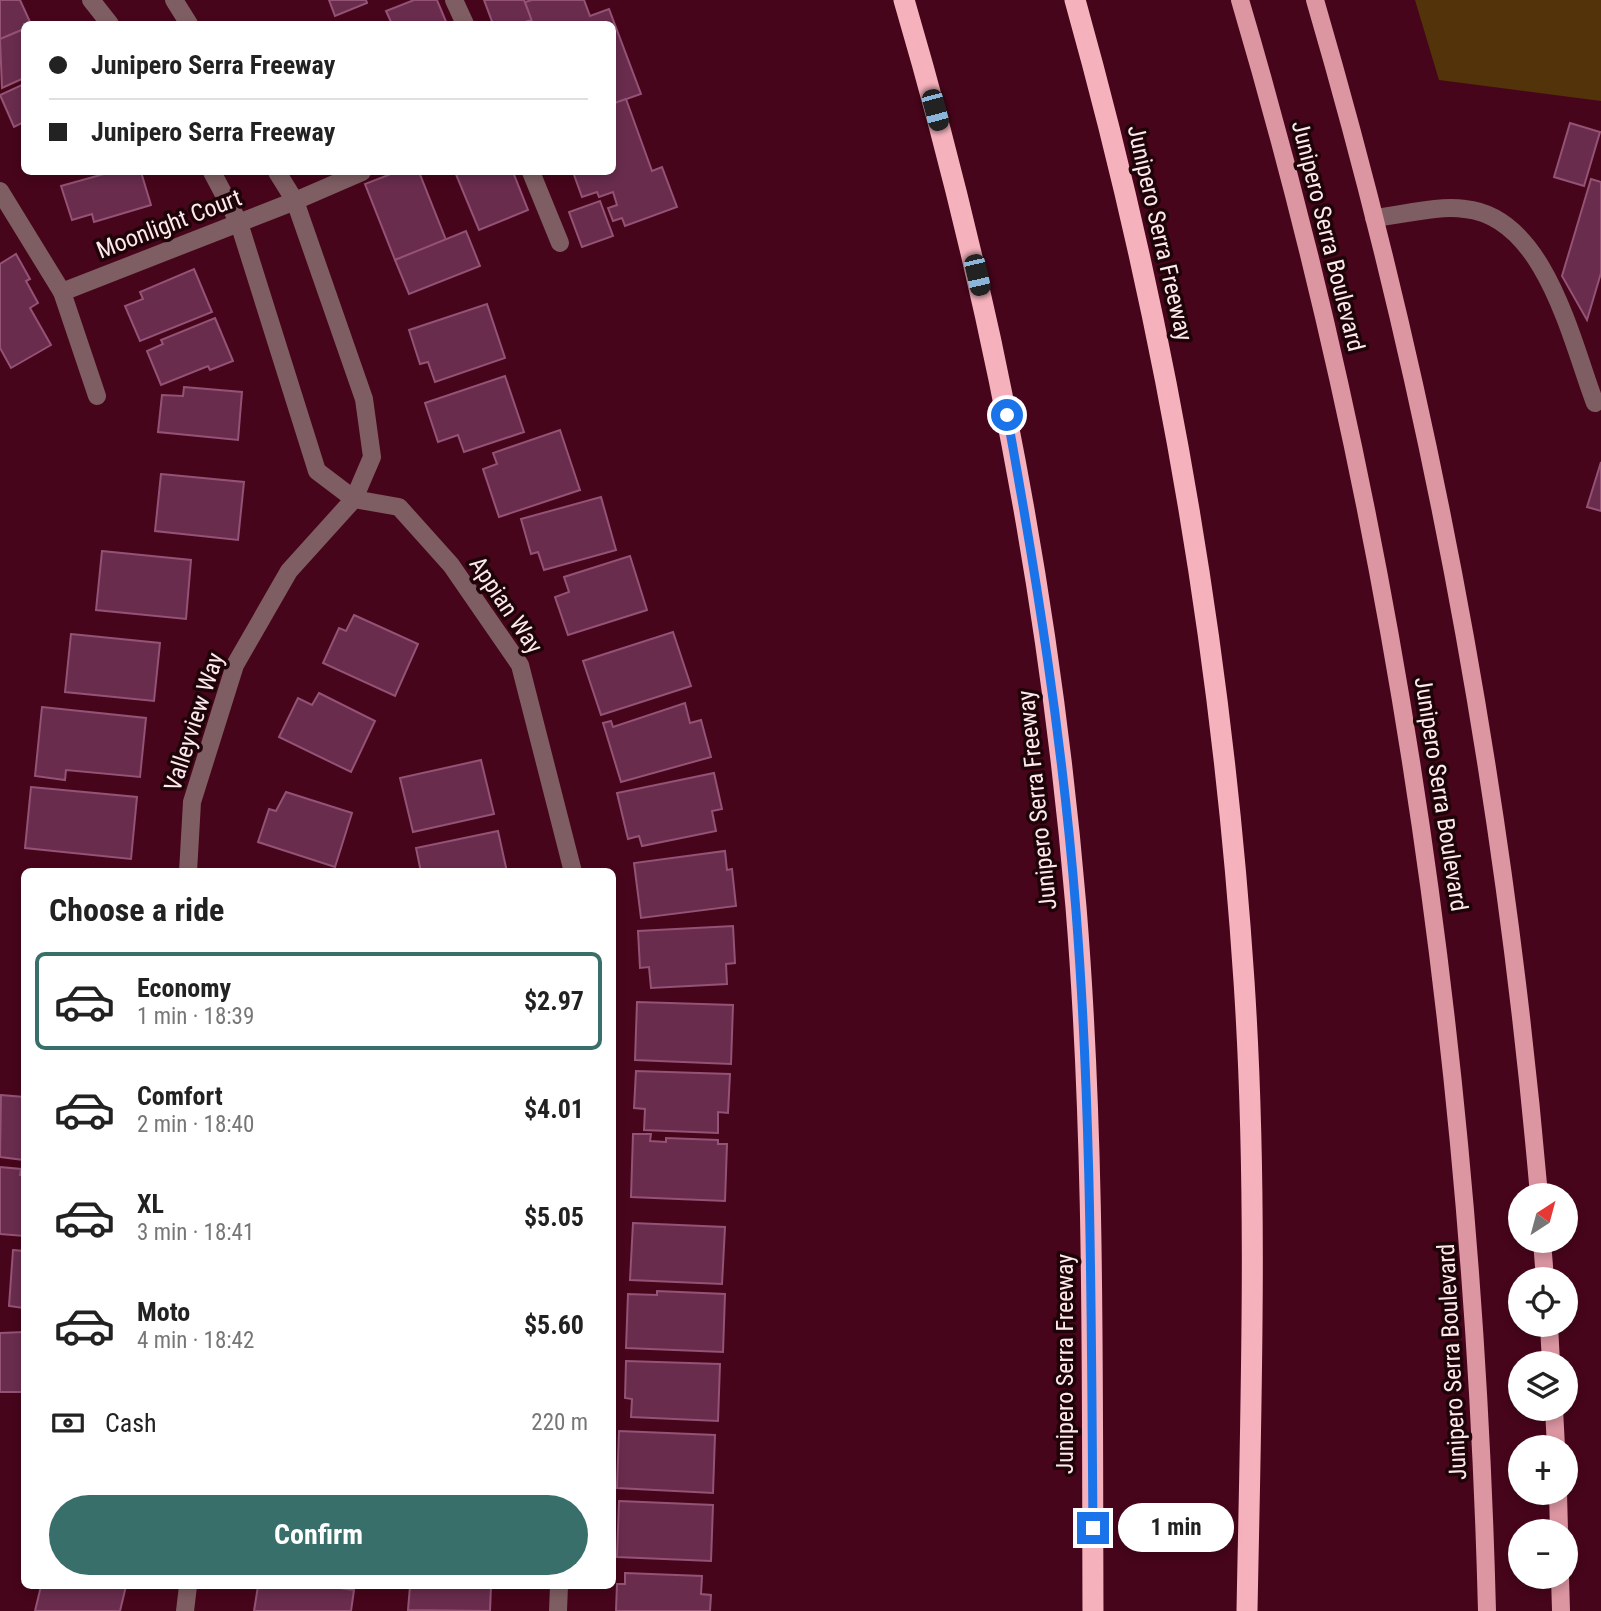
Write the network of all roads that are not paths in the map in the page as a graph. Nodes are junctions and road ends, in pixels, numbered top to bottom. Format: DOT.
graph roads {
  1 [pos="92,0"];
  2 [pos="174,0"];
  3 [pos="454,0"];
  4 [pos="904,0"];
  5 [pos="1075,0"];
  6 [pos="1240,0"];
  7 [pos="1315,0"];
  8 [pos="108,21"];
  9 [pos="187,21"];
  10 [pos="464,21"];
  11 [pos="214,175"];
  12 [pos="279,175"];
  13 [pos="355,175"];
  14 [pos="532,175"];
  15 [pos="0,191"];
  16 [pos="295,201"];
  17 [pos="1374,218"];
  18 [pos="239,223"];
  19 [pos="560,243"];
  20 [pos="62,292"];
  21 [pos="97,396"];
  22 [pos="1595,403"];
  23 [pos="354,499"];
  24 [pos="188,868"];
  25 [pos="572,868"];
  26 [pos="1538,1183"];
  27 [pos="188,1589"];
  28 [pos="559,1589"];
  29 [pos="1560,1589"];
  30 [pos="185,1611"];
  31 [pos="558,1611"];
  32 [pos="1093,1611"];
  33 [pos="1247,1611"];
  34 [pos="1487,1611"];
  35 [pos="1561,1611"];
  1 -- 8 [label="street"];
  2 -- 9 [label="street"];
  3 -- 10 [label="street"];
  4 -- 32 [label="highway, Junipero Serra Freeway"];
  5 -- 33 [label="highway, Junipero Serra Freeway"];
  6 -- 34 [label="main road, Junipero Serra Boulevard"];
  7 -- 17 [label="main road, Junipero Serra Boulevard"];
  11 -- 18 [label="street, Appian Way"];
  12 -- 16 [label="street"];
  13 -- 16 [label="street, Moonlight Court"];
  14 -- 19 [label="street"];
  15 -- 20 [label="street"];
  16 -- 18 [label="street, Moonlight Court"];
  16 -- 23 [label="street"];
  17 -- 22 [label="street"];
  17 -- 26 [label="main road, Junipero Serra Boulevard"];
  18 -- 20 [label="street, Moonlight Court"];
  18 -- 23 [label="street, Appian Way"];
  20 -- 21 [label="street"];
  23 -- 24 [label="street, Valleyview Way"];
  23 -- 25 [label="street, Appian Way"];
  27 -- 30 [label="street"];
  28 -- 31 [label="street"];
  29 -- 35 [label="main road"];
}
